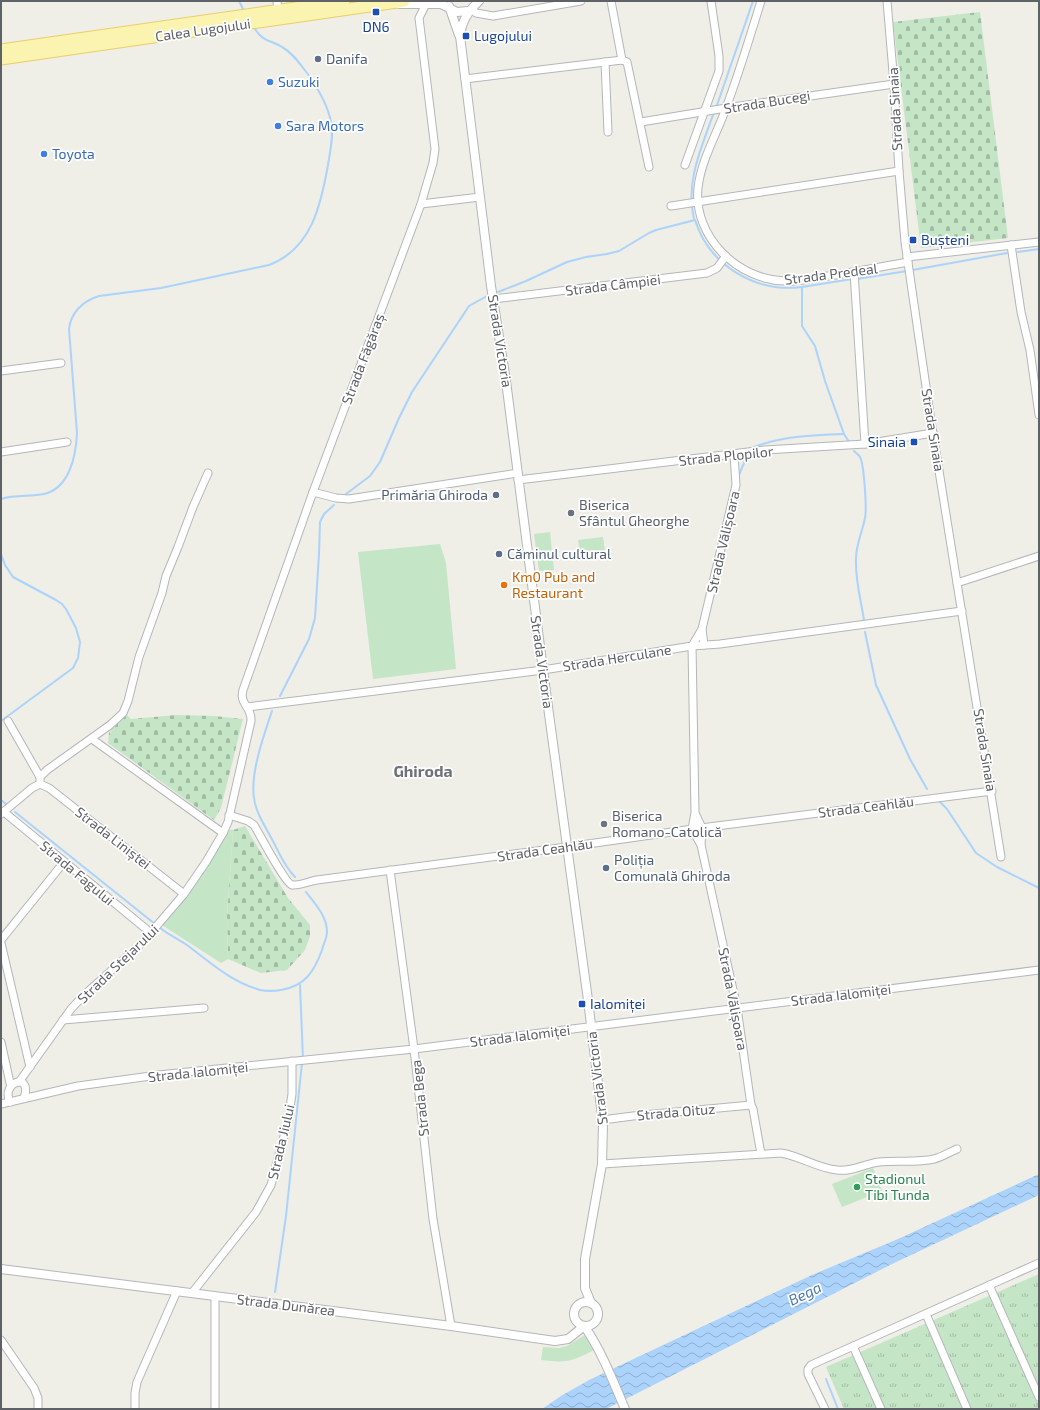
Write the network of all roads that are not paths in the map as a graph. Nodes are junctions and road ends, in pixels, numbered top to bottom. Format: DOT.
graph roads {
  1 [pos="339,1"];
  2 [pos="404,1"];
  3 [pos="479,1"];
  4 [pos="581,1"];
  5 [pos="611,1"];
  6 [pos="711,1"];
  7 [pos="761,1"];
  8 [pos="887,1"];
  9 [pos="382,4"];
  10 [pos="426,4"];
  11 [pos="449,4"];
  12 [pos="278,6"];
  13 [pos="470,10"];
  14 [pos="460,36"];
  15 [pos="1,50"];
  16 [pos="1,59"];
  17 [pos="625,61"];
  18 [pos="605,62"];
  19 [pos="465,79"];
  20 [pos="894,84"];
  21 [pos="723,109"];
  22 [pos="707,112"];
  23 [pos="641,122"];
  24 [pos="608,132"];
  25 [pos="685,165"];
  26 [pos="649,167"];
  27 [pos="899,171"];
  28 [pos="480,198"];
  29 [pos="693,203"];
  30 [pos="421,204"];
  31 [pos="671,206"];
  32 [pos="1039,242"];
  33 [pos="1011,245"];
  34 [pos="723,260"];
  35 [pos="908,262"];
  36 [pos="854,273"];
  37 [pos="493,299"];
  38 [pos="61,363"];
  39 [pos="1,371"];
  40 [pos="1039,415"];
  41 [pos="933,433"];
  42 [pos="67,442"];
  43 [pos="865,444"];
  44 [pos="1,452"];
  45 [pos="734,454"];
  46 [pos="208,473"];
  47 [pos="518,476"];
  48 [pos="313,492"];
  49 [pos="1039,556"];
  50 [pos="957,582"];
  51 [pos="962,611"];
  52 [pos="702,629"];
  53 [pos="698,646"];
  54 [pos="543,670"];
  55 [pos="247,707"];
  56 [pos="8,722"];
  57 [pos="92,739"];
  58 [pos="40,781"];
  59 [pos="992,791"];
  60 [pos="3,813"];
  61 [pos="229,815"];
  62 [pos="697,828"];
  63 [pos="223,833"];
  64 [pos="567,848"];
  65 [pos="1002,857"];
  66 [pos="64,862"];
  67 [pos="390,870"];
  68 [pos="184,894"];
  69 [pos="152,931"];
  70 [pos="1,942"];
  71 [pos="4,970"];
  72 [pos="1039,970"];
  73 [pos="204,1008"];
  74 [pos="737,1008"];
  75 [pos="63,1020"];
  76 [pos="591,1027"];
  77 [pos="1,1042"];
  78 [pos="414,1048"];
  79 [pos="295,1061"];
  80 [pos="30,1067"];
  81 [pos="19,1082"];
  82 [pos="10,1083"];
  83 [pos="24,1098"];
  84 [pos="10,1102"];
  85 [pos="1,1104"];
  86 [pos="751,1105"];
  87 [pos="602,1120"];
  88 [pos="957,1149"];
  89 [pos="761,1154"];
  90 [pos="602,1164"];
  91 [pos="1039,1263"];
  92 [pos="1,1269"];
  93 [pos="989,1285"];
  94 [pos="585,1288"];
  95 [pos="177,1291"];
  96 [pos="192,1293"];
  97 [pos="215,1296"];
  98 [pos="591,1303"];
  99 [pos="579,1304"];
  100 [pos="926,1314"];
  101 [pos="575,1321"];
  102 [pos="594,1324"];
  103 [pos="451,1326"];
  104 [pos="584,1327"];
  105 [pos="571,1337"];
  106 [pos="1,1340"];
  107 [pos="594,1340"];
  108 [pos="853,1346"];
  109 [pos="1039,1396"];
  110 [pos="38,1409"];
  111 [pos="135,1409"];
  112 [pos="215,1409"];
  113 [pos="625,1409"];
  114 [pos="825,1409"];
  115 [pos="881,1409"];
  116 [pos="967,1409"];
  1 -- 12 [label="main road, Calea Lugojului"];
  2 -- 9 [label="main road, Calea Lugojului"];
  3 -- 13 [label="street, Strada Victoria"];
  4 -- 13 [label="street"];
  5 -- 17 [label="street"];
  6 -- 22 [label="street"];
  7 -- 21 [label="street, Strada Predeal"];
  8 -- 20 [label="street, Strada Sinaia"];
  9 -- 10 [label="street"];
  9 -- 16 [label="main road, Calea Lugojului"];
  10 -- 11 [label="street"];
  10 -- 30 [label="street, Strada Făgăraș"];
  11 -- 13 [label="street"];
  11 -- 14 [label="street, Strada Victoria"];
  12 -- 15 [label="main road, Calea Lugojului"];
  13 -- 14 [label="street, Strada Victoria"];
  14 -- 19 [label="street, Strada Victoria"];
  17 -- 18 [label="street"];
  17 -- 23 [label="street"];
  18 -- 19 [label="street"];
  18 -- 24 [label="street"];
  19 -- 28 [label="street, Strada Victoria"];
  20 -- 21 [label="street, Strada Bucegi"];
  20 -- 27 [label="street, Strada Sinaia"];
  21 -- 22 [label="street, Strada Bucegi"];
  21 -- 29 [label="street, Strada Predeal"];
  22 -- 23 [label="street, Strada Bucegi"];
  22 -- 25 [label="street"];
  23 -- 26 [label="street"];
  27 -- 29 [label="street"];
  27 -- 35 [label="street, Strada Sinaia"];
  28 -- 30 [label="street"];
  28 -- 37 [label="street, Strada Victoria"];
  29 -- 31 [label="street"];
  29 -- 34 [label="street, Strada Predeal"];
  30 -- 48 [label="street, Strada Făgăraș"];
  32 -- 33 [label="street, Strada Predeal"];
  33 -- 35 [label="street, Strada Predeal"];
  33 -- 40 [label="street"];
  34 -- 36 [label="street, Strada Predeal"];
  34 -- 37 [label="street, Strada Câmpiei"];
  35 -- 36 [label="street, Strada Predeal"];
  35 -- 41 [label="street, Strada Sinaia"];
  36 -- 43 [label="street"];
  37 -- 47 [label="street, Strada Victoria"];
  38 -- 39 [label="street"];
  41 -- 43 [label="street, Strada Plopilor"];
  41 -- 50 [label="street, Strada Sinaia"];
  42 -- 44 [label="street"];
  43 -- 45 [label="street, Strada Plopilor"];
  45 -- 47 [label="street, Strada Plopilor"];
  45 -- 52 [label="street, Strada Vălișoara"];
  46 -- 57 [label="street"];
  47 -- 48 [label="street, Strada Plopilor"];
  47 -- 54 [label="street, Strada Victoria"];
  48 -- 55 [label="street, Strada Făgăraș"];
  49 -- 50 [label="street"];
  50 -- 51 [label="street, Strada Sinaia"];
  51 -- 53 [label="street, Strada Herculane"];
  51 -- 59 [label="street, Strada Sinaia"];
  52 -- 53 [label="street, Strada Vălișoara"];
  52 -- 53 [label="street, Strada Vălișoara"];
  53 -- 54 [label="street, Strada Herculane"];
  53 -- 62 [label="street, Strada Vălișoara"];
  54 -- 55 [label="street, Strada Herculane"];
  54 -- 64 [label="street, Strada Victoria"];
  55 -- 61 [label="street, Strada Stejarului"];
  56 -- 58 [label="street"];
  57 -- 58 [label="street"];
  57 -- 63 [label="street"];
  58 -- 60 [label="street"];
  58 -- 68 [label="street, Strada Liniștei"];
  59 -- 62 [label="street, Strada Ceahlău"];
  59 -- 65 [label="street, Strada Sinaia"];
  60 -- 66 [label="street, Strada Fagului"];
  61 -- 63 [label="street, Strada Stejarului"];
  61 -- 67 [label="street, Strada Ceahlău"];
  62 -- 64 [label="street, Strada Ceahlău"];
  62 -- 74 [label="street, Strada Vălișoara"];
  63 -- 68 [label="street, Strada Stejarului"];
  64 -- 67 [label="street, Strada Ceahlău"];
  64 -- 76 [label="street, Strada Victoria"];
  66 -- 69 [label="street, Strada Fagului"];
  66 -- 70 [label="street"];
  67 -- 78 [label="street, Strada Bega"];
  68 -- 69 [label="street, Strada Stejarului"];
  69 -- 75 [label="street, Strada Stejarului"];
  70 -- 71 [label="street"];
  71 -- 80 [label="street"];
  72 -- 74 [label="street, Strada Ialomiței"];
  73 -- 75 [label="street"];
  74 -- 76 [label="street, Strada Ialomiței"];
  74 -- 86 [label="street, Strada Vălișoara"];
  75 -- 80 [label="street, Strada Stejarului"];
  76 -- 78 [label="street, Strada Ialomiței"];
  76 -- 87 [label="street, Strada Victoria"];
  77 -- 82 [label="street"];
  78 -- 79 [label="street, Strada Ialomiței"];
  78 -- 103 [label="street, Strada Bega"];
  79 -- 83 [label="street, Strada Ialomiței"];
  79 -- 96 [label="street, Strada Jiului"];
  80 -- 81 [label="street, Strada Stejarului"];
  81 -- 82 [label="street"];
  81 -- 83 [label="street"];
  82 -- 84 [label="street"];
  83 -- 84 [label="street, Strada Ialomiței"];
  84 -- 85 [label="street, Strada Ialomiței"];
  86 -- 87 [label="street, Strada Oituz"];
  86 -- 89 [label="street, Strada Vălișoara"];
  87 -- 90 [label="street, Strada Victoria"];
  88 -- 89 [label="street"];
  89 -- 90 [label="street"];
  90 -- 94 [label="street, Strada Victoria"];
  91 -- 93 [label="street"];
  92 -- 95 [label="street, Strada Dunărea"];
  93 -- 100 [label="street"];
  93 -- 109 [label="street"];
  94 -- 98 [label="street, Strada Victoria"];
  94 -- 99 [label="street, Strada Victoria"];
  95 -- 96 [label="street, Strada Dunărea"];
  95 -- 111 [label="street"];
  96 -- 97 [label="street, Strada Dunărea"];
  97 -- 103 [label="street, Strada Dunărea"];
  97 -- 112 [label="street"];
  98 -- 99 [label="street"];
  98 -- 102 [label="street"];
  99 -- 101 [label="street"];
  100 -- 108 [label="street"];
  100 -- 116 [label="street"];
  101 -- 104 [label="street"];
  101 -- 105 [label="street"];
  102 -- 104 [label="street"];
  102 -- 107 [label="street"];
  103 -- 105 [label="street, Strada Dunărea"];
  104 -- 105 [label="street, Strada Dunărea"];
  104 -- 107 [label="street"];
  106 -- 110 [label="street"];
  107 -- 113 [label="street"];
  108 -- 114 [label="street"];
  108 -- 115 [label="street"];
}
